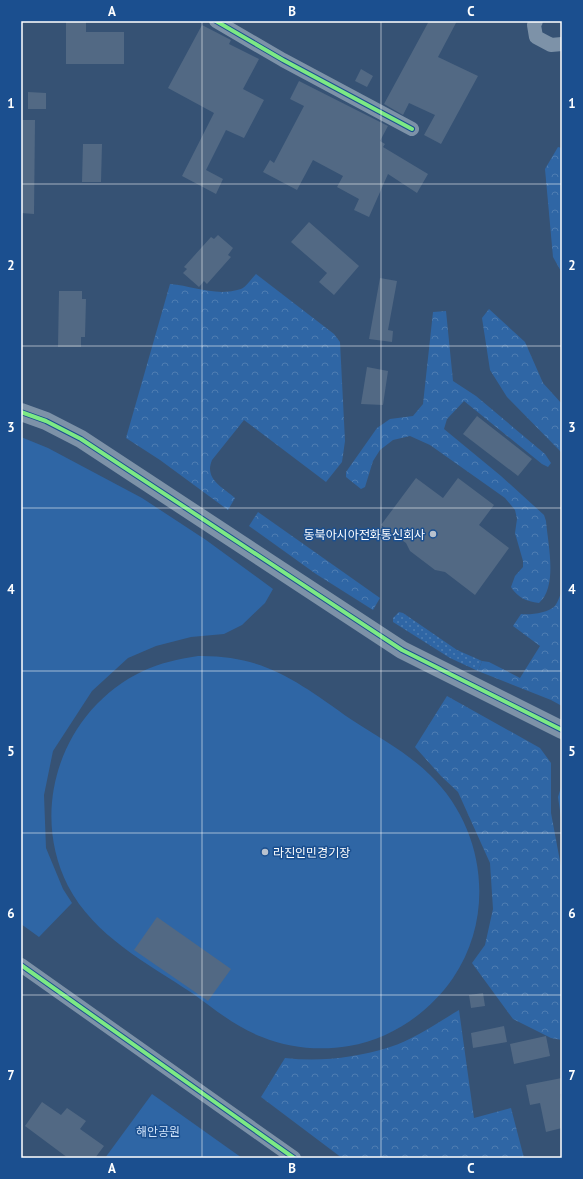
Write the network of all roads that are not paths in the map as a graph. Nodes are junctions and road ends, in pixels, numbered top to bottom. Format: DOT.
graph roads {
  1 [pos="216,21"];
  2 [pos="536,21"];
  3 [pos="562,44"];
  4 [pos="412,129"];
  5 [pos="21,412"];
  6 [pos="562,730"];
  7 [pos="21,965"];
  8 [pos="294,1158"];
  1 -- 4 [label="street"];
  2 -- 3 [label="street"];
  5 -- 6 [label="street"];
  7 -- 8 [label="street"];
}
